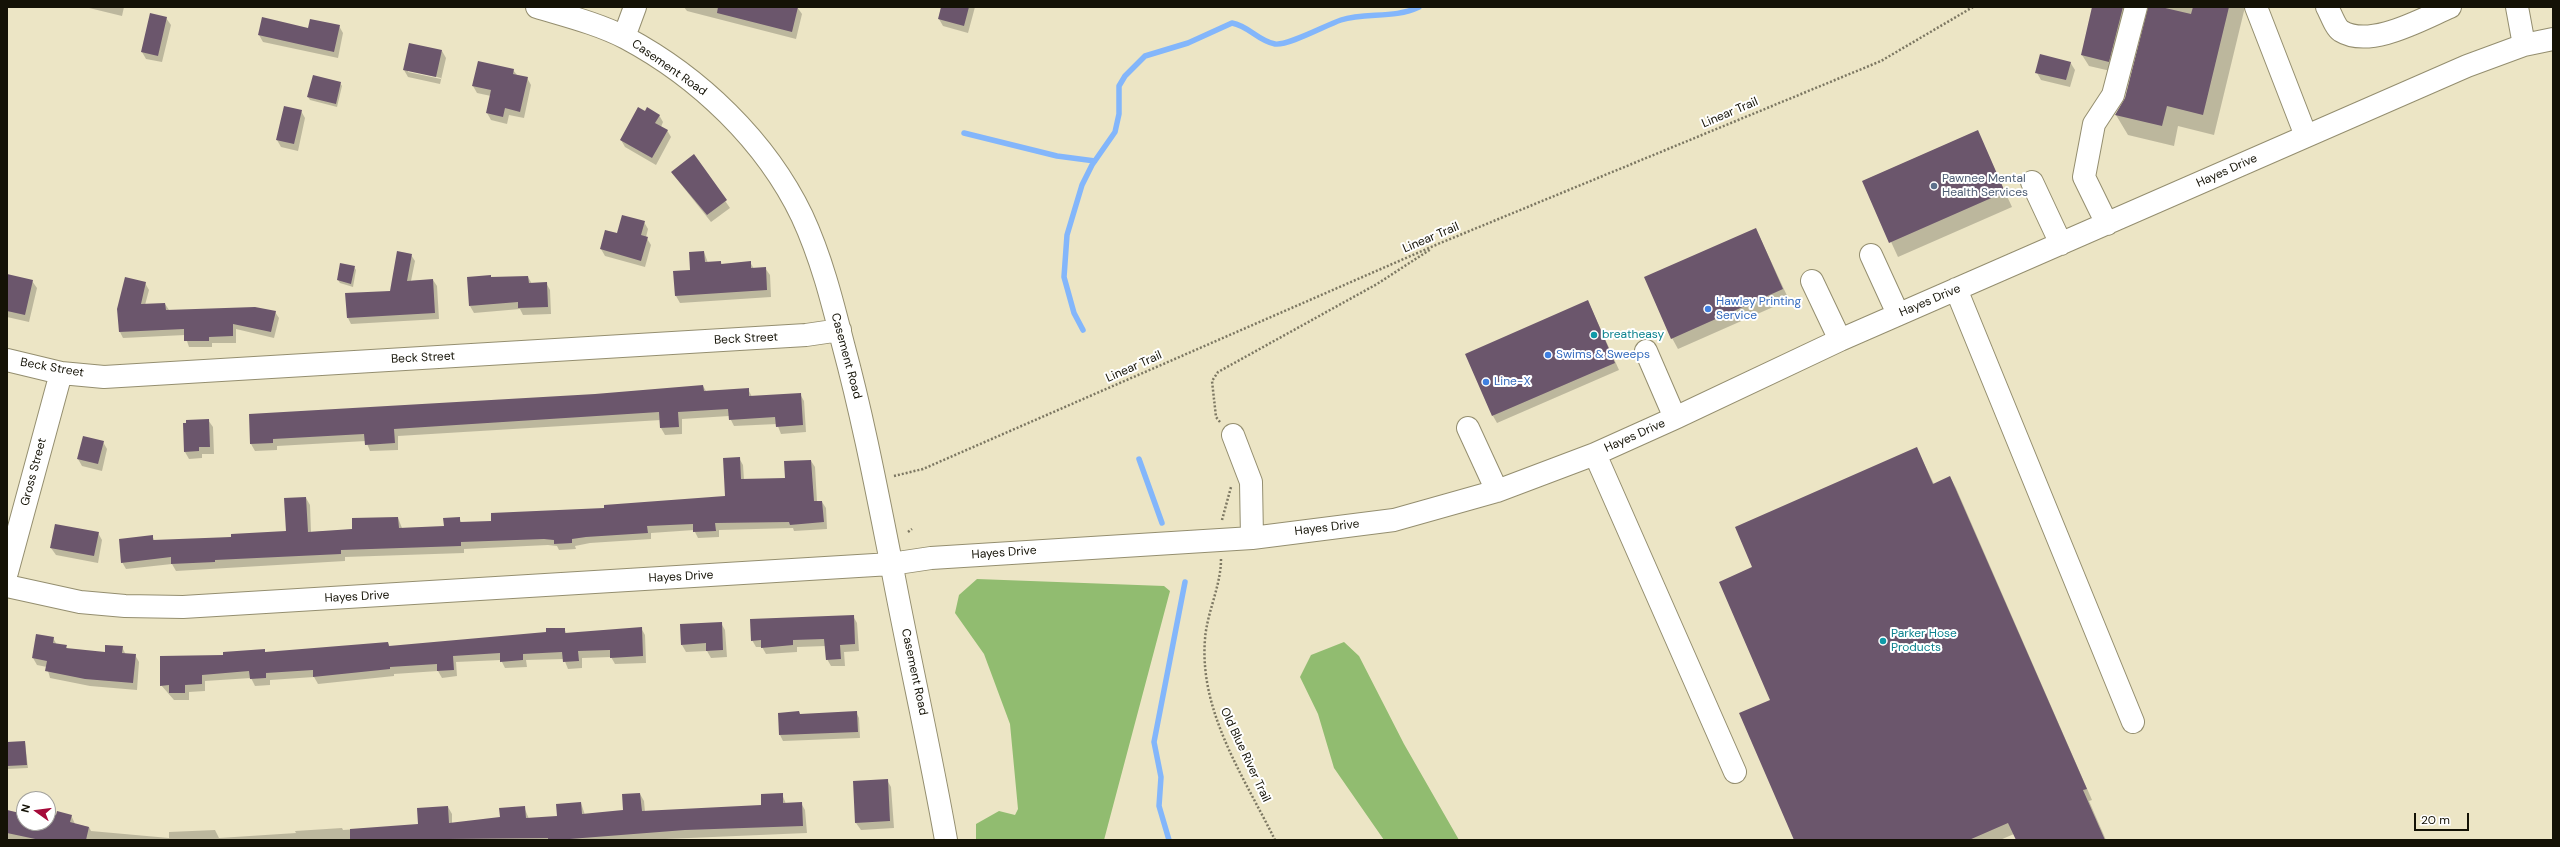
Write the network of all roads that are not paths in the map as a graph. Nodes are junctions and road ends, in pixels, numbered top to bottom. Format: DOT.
graph roads {
  1 [pos="537,7"];
  2 [pos="635,7"];
  3 [pos="2136,7"];
  4 [pos="2256,7"];
  5 [pos="2327,7"];
  6 [pos="2450,7"];
  7 [pos="2517,7"];
  8 [pos="624,37"];
  9 [pos="2553,38"];
  10 [pos="2524,45"];
  11 [pos="2306,136"];
  12 [pos="2032,182"];
  13 [pos="2107,224"];
  14 [pos="2061,244"];
  15 [pos="1871,255"];
  16 [pos="1812,281"];
  17 [pos="1956,289"];
  18 [pos="1898,314"];
  19 [pos="840,330"];
  20 [pos="1840,340"];
  21 [pos="1646,351"];
  22 [pos="7,360"];
  23 [pos="61,373"];
  24 [pos="1675,418"];
  25 [pos="1468,428"];
  26 [pos="1233,435"];
  27 [pos="1595,454"];
  28 [pos="1497,491"];
  29 [pos="1252,538"];
  30 [pos="891,564"];
  31 [pos="7,572"];
  32 [pos="7,586"];
  33 [pos="2133,722"];
  34 [pos="1735,772"];
  35 [pos="946,840"];
  1 -- 8 [label="street, Casement Road"];
  2 -- 8 [label="street"];
  3 -- 13 [label="street"];
  4 -- 11 [label="street"];
  5 -- 6 [label="street"];
  7 -- 10 [label="street"];
  8 -- 19 [label="street, Casement Road"];
  9 -- 10 [label="street, Hayes Drive"];
  10 -- 11 [label="street, Hayes Drive"];
  11 -- 13 [label="street, Hayes Drive"];
  12 -- 14 [label="street"];
  13 -- 14 [label="street, Hayes Drive"];
  14 -- 17 [label="street, Hayes Drive"];
  15 -- 18 [label="street"];
  16 -- 20 [label="street"];
  17 -- 18 [label="street, Hayes Drive"];
  17 -- 33 [label="street"];
  18 -- 20 [label="street, Hayes Drive"];
  19 -- 23 [label="street, Beck Street"];
  19 -- 30 [label="street, Casement Road"];
  20 -- 24 [label="street, Hayes Drive"];
  21 -- 24 [label="street"];
  22 -- 23 [label="street, Beck Street"];
  23 -- 31 [label="street, Gross Street"];
  24 -- 27 [label="street, Hayes Drive"];
  25 -- 28 [label="street"];
  26 -- 29 [label="street"];
  27 -- 28 [label="street, Hayes Drive"];
  27 -- 34 [label="street"];
  28 -- 29 [label="street, Hayes Drive"];
  29 -- 30 [label="street, Hayes Drive"];
  30 -- 32 [label="street, Hayes Drive"];
  30 -- 35 [label="street, Casement Road"];
}
